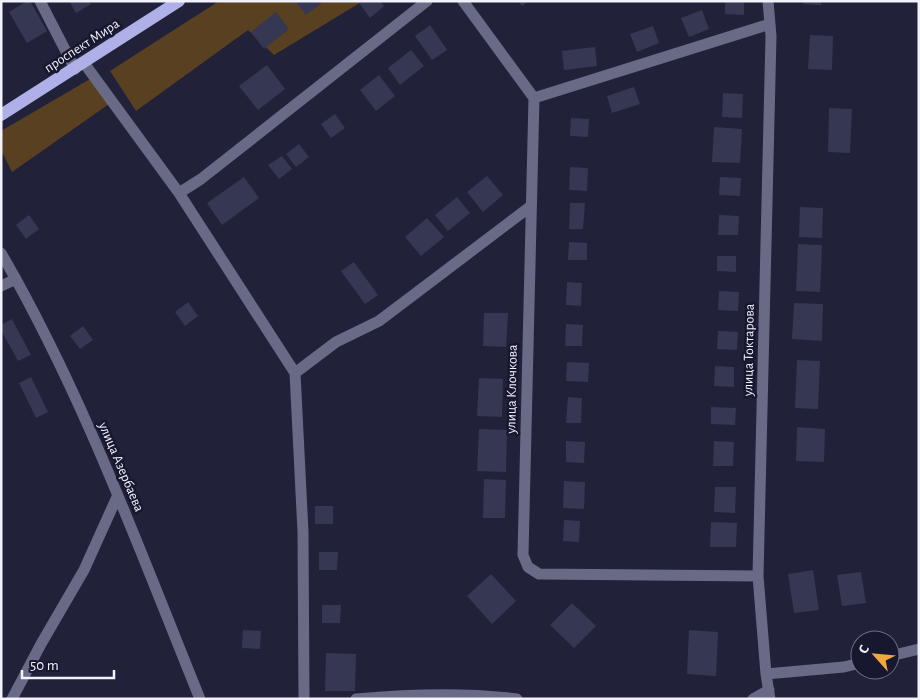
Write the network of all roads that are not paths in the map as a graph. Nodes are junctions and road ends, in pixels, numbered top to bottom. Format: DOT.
graph roads {
  1 [pos="40,1"];
  2 [pos="178,1"];
  3 [pos="427,1"];
  4 [pos="463,1"];
  5 [pos="768,1"];
  6 [pos="770,24"];
  7 [pos="80,66"];
  8 [pos="534,98"];
  9 [pos="1,115"];
  10 [pos="179,193"];
  11 [pos="532,206"];
  12 [pos="1,253"];
  13 [pos="16,279"];
  14 [pos="1,286"];
  15 [pos="295,373"];
  16 [pos="117,497"];
  17 [pos="758,576"];
  18 [pos="919,649"];
  19 [pos="900,654"];
  20 [pos="850,666"];
  21 [pos="766,674"];
  22 [pos="769,694"];
  23 [pos="12,699"];
  24 [pos="200,699"];
  25 [pos="304,699"];
  26 [pos="356,699"];
  27 [pos="517,699"];
  28 [pos="753,699"];
  1 -- 7 [label="street"];
  2 -- 7 [label="main road, проспект Мира"];
  3 -- 10 [label="street"];
  4 -- 8 [label="street"];
  5 -- 6 [label="street, улица Токтарова"];
  6 -- 8 [label="street"];
  6 -- 17 [label="street, улица Токтарова"];
  7 -- 9 [label="main road, проспект Мира"];
  7 -- 10 [label="street"];
  8 -- 11 [label="street, улица Клочкова"];
  10 -- 15 [label="street"];
  11 -- 15 [label="street"];
  11 -- 17 [label="street, улица Клочкова"];
  12 -- 13 [label="street, улица Азербаева"];
  13 -- 14 [label="street"];
  13 -- 16 [label="street, улица Азербаева"];
  15 -- 25 [label="street"];
  16 -- 23 [label="street"];
  16 -- 24 [label="street, улица Азербаева"];
  17 -- 21 [label="street, улица Токтарова"];
  18 -- 19 [label="street"];
  20 -- 21 [label="street"];
  21 -- 22 [label="street, улица Токтарова"];
  22 -- 28 [label="street"];
  26 -- 27 [label="street"];
}
